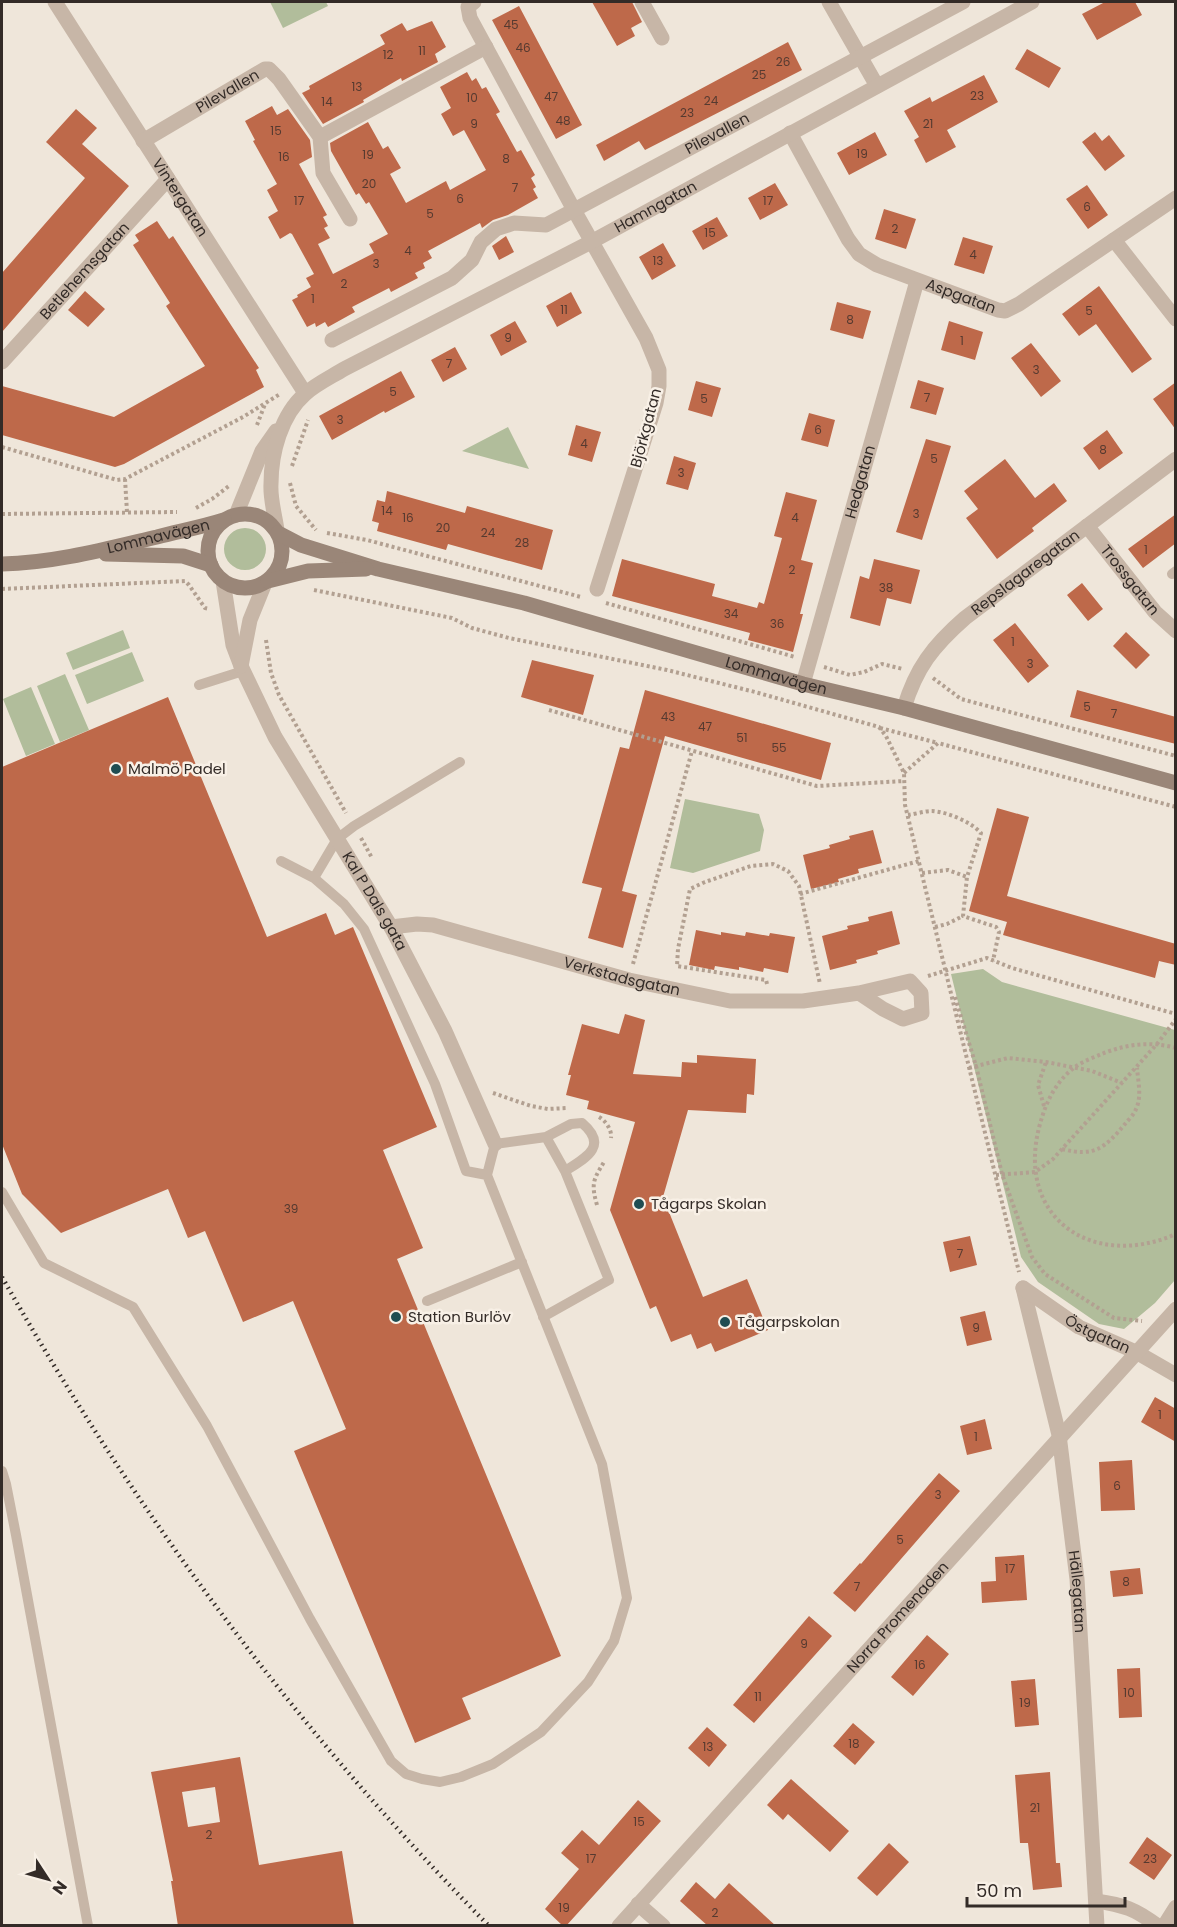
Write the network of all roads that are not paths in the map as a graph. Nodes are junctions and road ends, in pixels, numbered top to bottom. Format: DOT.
graph roads {
  1 [pos="55,2"];
  2 [pos="474,2"];
  3 [pos="642,2"];
  4 [pos="829,2"];
  5 [pos="963,2"];
  6 [pos="1032,2"];
  7 [pos="662,38"];
  8 [pos="486,47"];
  9 [pos="860,57"];
  10 [pos="876,86"];
  11 [pos="790,133"];
  12 [pos="320,137"];
  13 [pos="143,141"];
  14 [pos="168,179"];
  15 [pos="1176,198"];
  16 [pos="574,210"];
  17 [pos="350,219"];
  18 [pos="1114,240"];
  19 [pos="591,242"];
  20 [pos="917,280"];
  21 [pos="1176,319"];
  22 [pos="332,340"];
  23 [pos="2,362"];
  24 [pos="306,393"];
  25 [pos="286,419"];
  26 [pos="1176,459"];
  27 [pos="231,517"];
  28 [pos="1087,526"];
  29 [pos="278,532"];
  30 [pos="91,553"];
  31 [pos="2,564"];
  32 [pos="211,565"];
  33 [pos="378,569"];
  34 [pos="223,581"];
  35 [pos="266,582"];
  36 [pos="601,596"];
  37 [pos="1176,631"];
  38 [pos="242,668"];
  39 [pos="803,684"];
  40 [pos="199,685"];
  41 [pos="903,708"];
  42 [pos="460,762"];
  43 [pos="1176,783"];
  44 [pos="337,839"];
  45 [pos="281,861"];
  46 [pos="314,878"];
  47 [pos="391,927"];
  48 [pos="859,993"];
  49 [pos="546,1137"];
  50 [pos="495,1144"];
  51 [pos="565,1172"];
  52 [pos="487,1175"];
  53 [pos="2,1192"];
  54 [pos="522,1262"];
  55 [pos="1023,1288"];
  56 [pos="427,1301"];
  57 [pos="1176,1309"];
  58 [pos="543,1317"];
  59 [pos="1136,1352"];
  60 [pos="1176,1375"];
  61 [pos="1059,1435"];
  62 [pos="2,1471"];
  63 [pos="1096,1901"];
  64 [pos="638,1904"];
  65 [pos="1176,1907"];
  66 [pos="88,1926"];
  67 [pos="619,1926"];
  68 [pos="663,1926"];
  69 [pos="1097,1926"];
  70 [pos="1158,1926"];
  71 [pos="1164,1926"];
  1 -- 13 [label="street, Vintergatan"];
  2 -- 8 [label="street"];
  3 -- 7 [label="street"];
  4 -- 9 [label="street"];
  5 -- 9 [label="street, Pilevallen"];
  6 -- 10 [label="street, Hamngatan"];
  8 -- 12 [label="street"];
  8 -- 16 [label="street"];
  9 -- 10 [label="street"];
  9 -- 16 [label="street, Pilevallen"];
  10 -- 11 [label="street, Hamngatan"];
  11 -- 19 [label="street, Hamngatan"];
  11 -- 20 [label="street, Aspgatan"];
  12 -- 13 [label="street, Pilevallen"];
  12 -- 17 [label="street"];
  13 -- 14 [label="street, Vintergatan"];
  14 -- 23 [label="street, Betlehemsgatan"];
  14 -- 24 [label="street, Vintergatan"];
  15 -- 18 [label="street, Aspgatan"];
  16 -- 19 [label="street"];
  16 -- 22 [label="street, Pilevallen"];
  18 -- 20 [label="street, Aspgatan"];
  18 -- 21 [label="street"];
  19 -- 24 [label="street, Hamngatan"];
  19 -- 36 [label="street, Björkgatan"];
  20 -- 39 [label="street, Hedgatan"];
  24 -- 25 [label="street, Hamngatan"];
  25 -- 27 [label="street, Hamngatan"];
  25 -- 29 [label="street, Hamngatan"];
  26 -- 28 [label="street, Repslagaregatan"];
  27 -- 29 [label="street, Lommavägen"];
  27 -- 30 [label="street, Lommavägen"];
  27 -- 32 [label="street, Lommavägen"];
  28 -- 37 [label="street, Trossgatan"];
  28 -- 41 [label="street, Repslagaregatan"];
  29 -- 33 [label="street, Lommavägen"];
  29 -- 35 [label="street"];
  30 -- 31 [label="street, Lommavägen"];
  30 -- 32 [label="street, Lommavägen"];
  32 -- 34 [label="street"];
  33 -- 35 [label="street, Lommavägen"];
  33 -- 39 [label="street, Lommavägen"];
  34 -- 35 [label="street, Lommavägen"];
  34 -- 38 [label="street, Kal P Dals gata"];
  35 -- 38 [label="street"];
  38 -- 40 [label="lane"];
  38 -- 44 [label="street, Kal P Dals gata"];
  39 -- 41 [label="street, Lommavägen"];
  41 -- 43 [label="street, Lommavägen"];
  42 -- 44 [label="lane"];
  44 -- 46 [label="lane"];
  44 -- 47 [label="street, Kal P Dals gata"];
  45 -- 46 [label="lane"];
  46 -- 52 [label="lane"];
  47 -- 48 [label="street, Verkstadsgatan"];
  47 -- 50 [label="street, Kal P Dals gata"];
  48 -- 48 [label="street, Verkstadsgatan"];
  49 -- 50 [label="lane"];
  49 -- 51 [label="lane"];
  49 -- 51 [label="lane"];
  50 -- 52 [label="lane"];
  51 -- 58 [label="lane"];
  52 -- 54 [label="lane"];
  53 -- 58 [label="lane"];
  54 -- 56 [label="lane"];
  54 -- 58 [label="lane"];
  55 -- 59 [label="street, Östgatan"];
  55 -- 61 [label="street, Hällegatan"];
  57 -- 59 [label="street, Norra Promenaden"];
  59 -- 60 [label="street, Östgatan"];
  59 -- 61 [label="street, Norra Promenaden"];
  61 -- 63 [label="street, Hällegatan"];
  61 -- 64 [label="street, Norra Promenaden"];
  62 -- 66 [label="lane"];
  63 -- 69 [label="street, Hällegatan"];
  63 -- 70 [label="street"];
  64 -- 67 [label="street, Norra Promenaden"];
  64 -- 68 [label="street"];
  65 -- 71 [label="street"];
}
